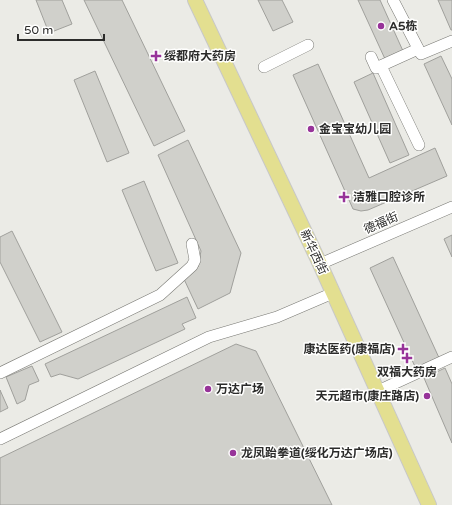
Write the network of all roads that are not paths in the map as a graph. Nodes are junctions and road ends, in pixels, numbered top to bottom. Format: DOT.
graph roads {
  1 [pos="195,0"];
  2 [pos="393,0"];
  3 [pos="452,41"];
  4 [pos="308,45"];
  5 [pos="418,49"];
  6 [pos="371,57"];
  7 [pos="381,66"];
  8 [pos="264,67"];
  9 [pos="419,145"];
  10 [pos="452,207"];
  11 [pos="192,244"];
  12 [pos="320,264"];
  13 [pos="333,293"];
  14 [pos="452,357"];
  15 [pos="0,373"];
  16 [pos="378,391"];
  17 [pos="0,439"];
  18 [pos="429,505"];
  1 -- 12 [label="main road, 新华西街"];
  2 -- 5 [label="street"];
  3 -- 5 [label="street"];
  4 -- 8 [label="street"];
  5 -- 7 [label="street"];
  6 -- 7 [label="street"];
  7 -- 9 [label="street"];
  10 -- 12 [label="street, 德福街"];
  11 -- 15 [label="street"];
  12 -- 13 [label="main road, 新华西街"];
  13 -- 16 [label="main road, 新华西街"];
  13 -- 17 [label="street"];
  14 -- 16 [label="street"];
  16 -- 18 [label="main road, 新华西街"];
}
